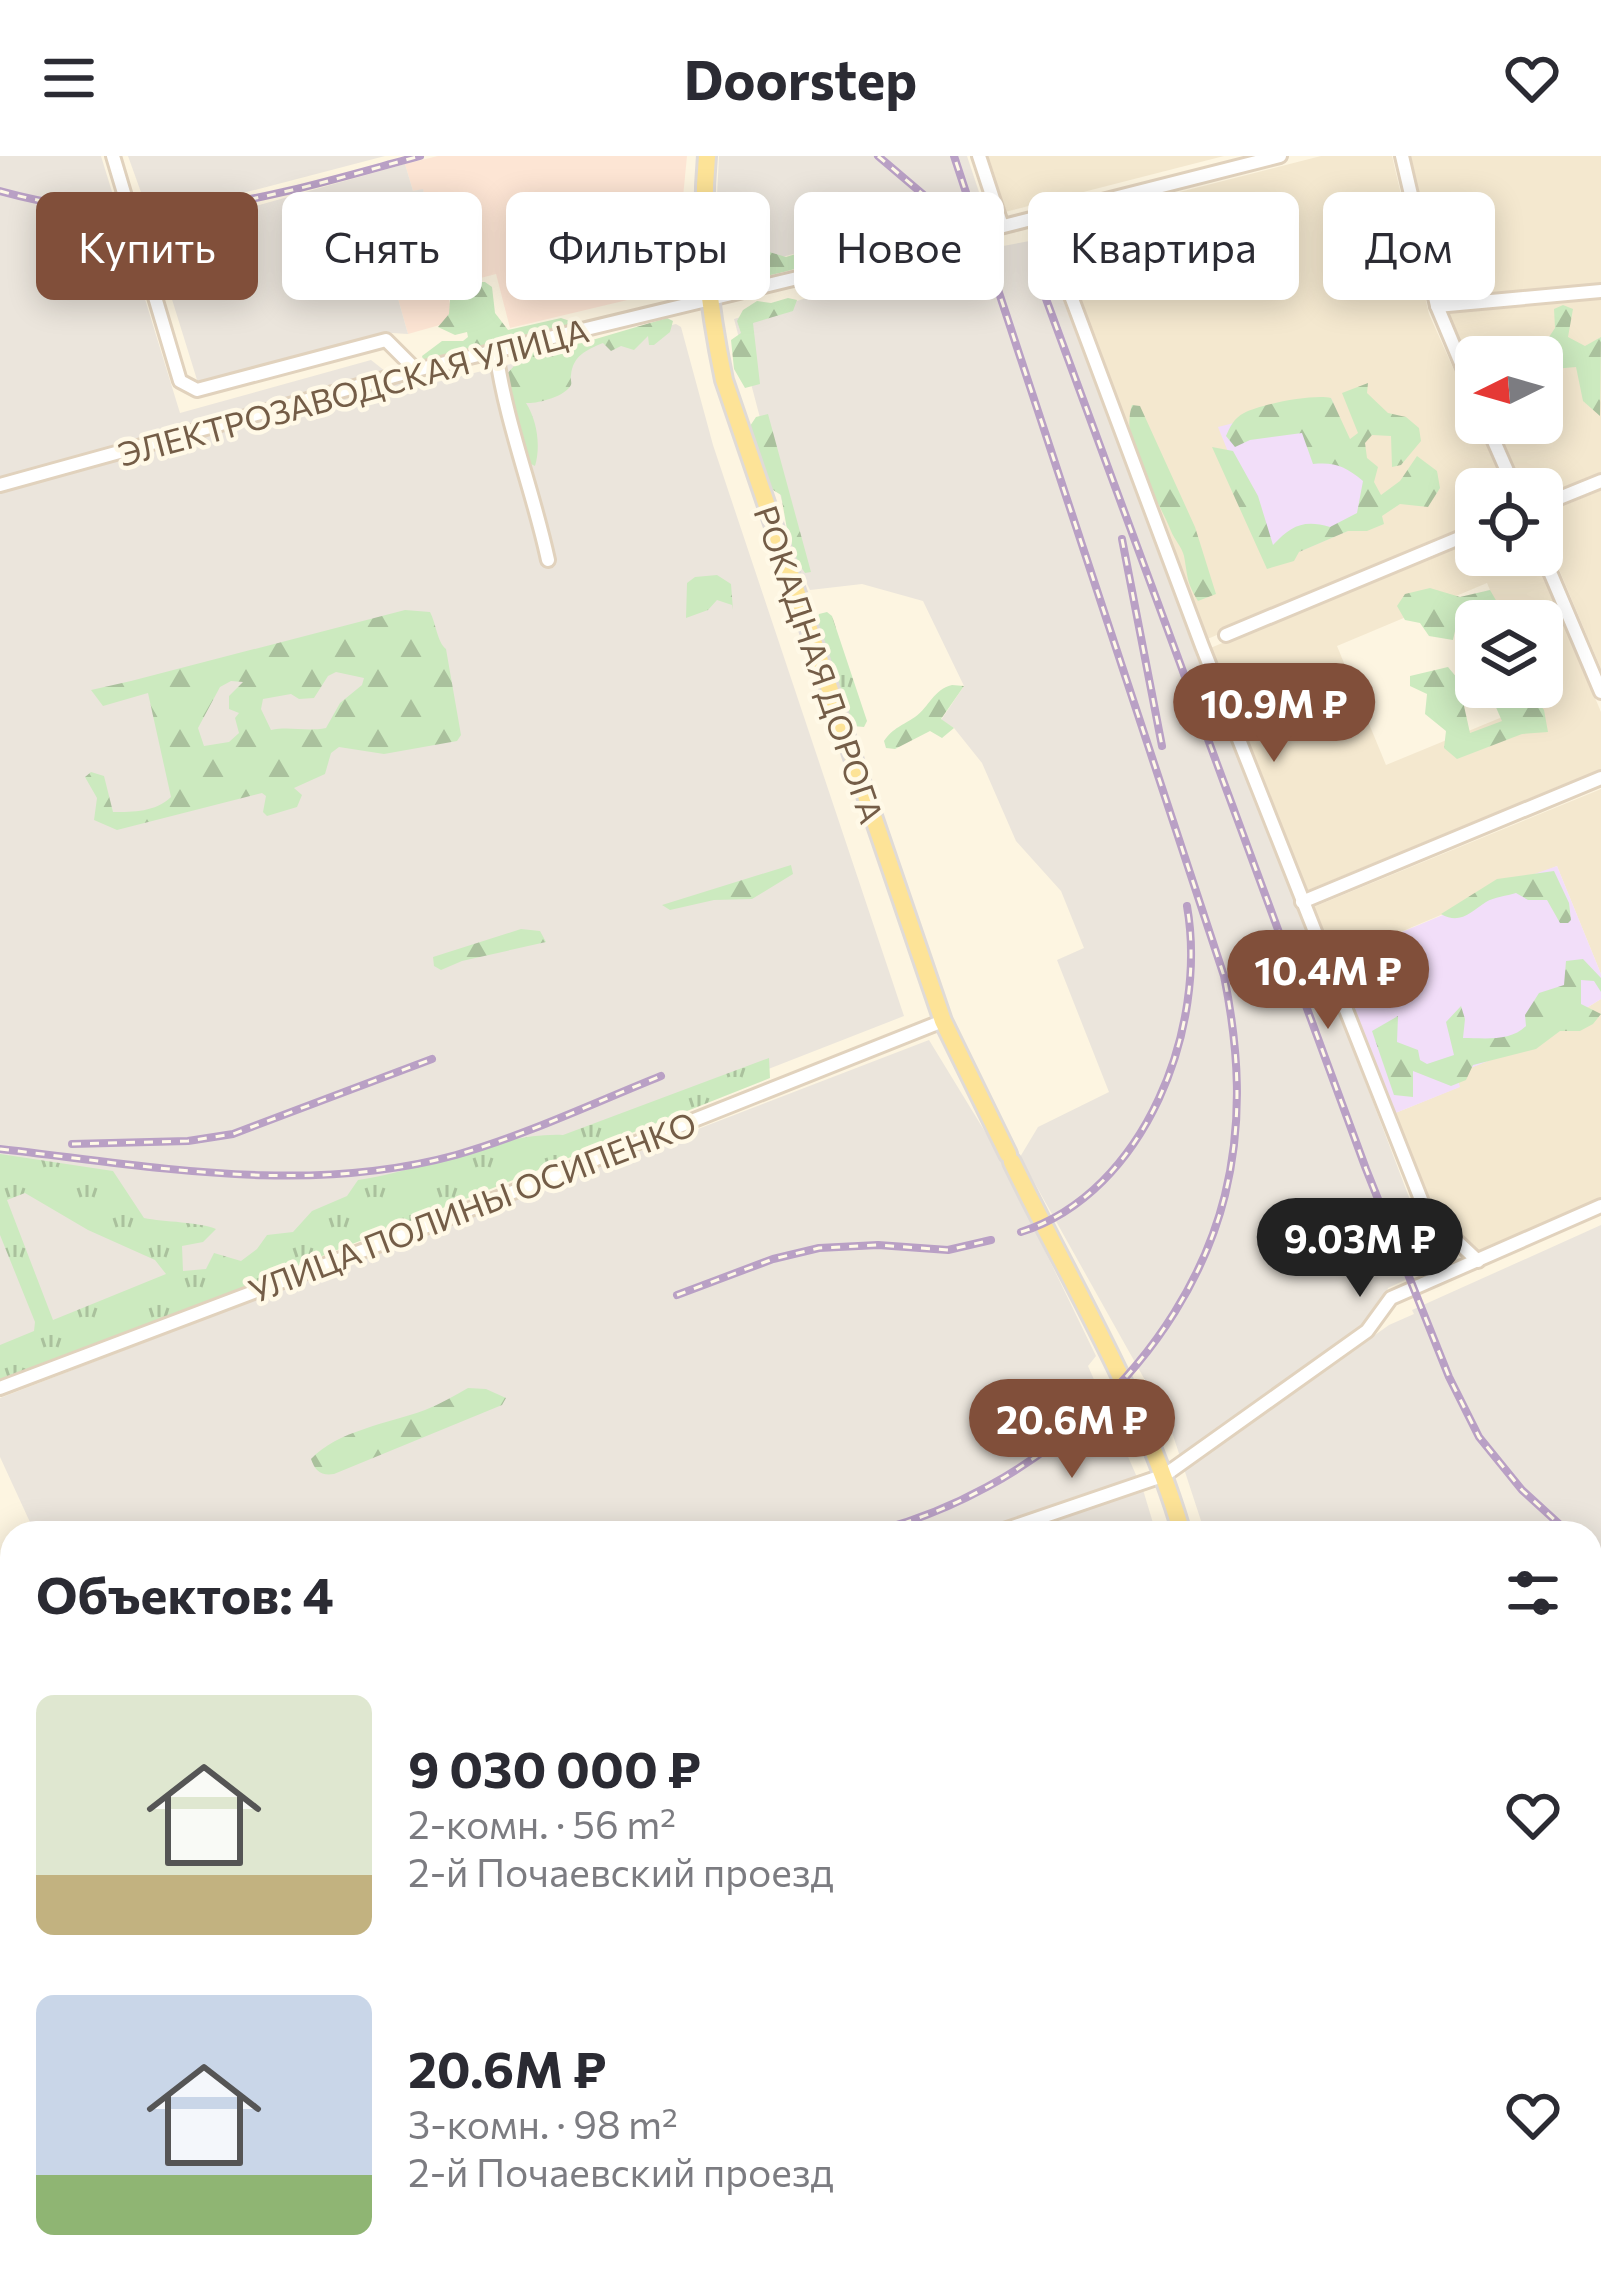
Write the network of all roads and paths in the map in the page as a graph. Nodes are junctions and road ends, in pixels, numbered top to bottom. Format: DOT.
graph roads {
  1 [pos="113,156"];
  2 [pos="707,156"];
  3 [pos="979,156"];
  4 [pos="1280,156"];
  5 [pos="1402,156"];
  6 [pos="705,192"];
  7 [pos="991,192"];
  8 [pos="1137,192"];
  9 [pos="1601,291"];
  10 [pos="703,300"];
  11 [pos="707,300"];
  12 [pos="1073,300"];
  13 [pos="1438,306"];
  14 [pos="1455,348"];
  15 [pos="496,352"];
  16 [pos="416,370"];
  17 [pos="1601,481"];
  18 [pos="0,485"];
  19 [pos="1563,496"];
  20 [pos="1455,540"];
  21 [pos="548,560"];
  22 [pos="1552,576"];
  23 [pos="1226,635"];
  24 [pos="1601,692"];
  25 [pos="1601,778"];
  26 [pos="1302,902"];
  27 [pos="943,1022"];
  28 [pos="1601,1206"];
  29 [pos="1478,1261"];
  30 [pos="0,1388"];
  31 [pos="1165,1475"];
  32 [pos="1030,1521"];
  33 [pos="1178,1521"];
  1 -- 16 [label="street"];
  2 -- 6 [label="main road, РОКАДНАЯ ДОРОГА"];
  3 -- 7 [label="street"];
  4 -- 8 [label="street, ЭЛЕКТРОЗАВОДСКАЯ УЛИЦА"];
  5 -- 13 [label="street"];
  9 -- 13 [label="street"];
  10 -- 15 [label="street, ЭЛЕКТРОЗАВОДСКАЯ УЛИЦА"];
  11 -- 27 [label="main road, РОКАДНАЯ ДОРОГА"];
  12 -- 26 [label="street"];
  13 -- 14 [label="street"];
  15 -- 16 [label="street, ЭЛЕКТРОЗАВОДСКАЯ УЛИЦА"];
  15 -- 21 [label="street"];
  16 -- 18 [label="street, ЭЛЕКТРОЗАВОДСКАЯ УЛИЦА"];
  17 -- 19 [label="street"];
  20 -- 23 [label="street"];
  22 -- 24 [label="street"];
  25 -- 26 [label="street"];
  26 -- 29 [label="street"];
  27 -- 30 [label="street, УЛИЦА ПОЛИНЫ ОСИПЕНКО"];
  27 -- 31 [label="main road, РОКАДНАЯ ДОРОГА"];
  28 -- 29 [label="street"];
  29 -- 31 [label="street"];
  31 -- 32 [label="street"];
  31 -- 33 [label="main road, РОКАДНАЯ ДОРОГА"];
}
